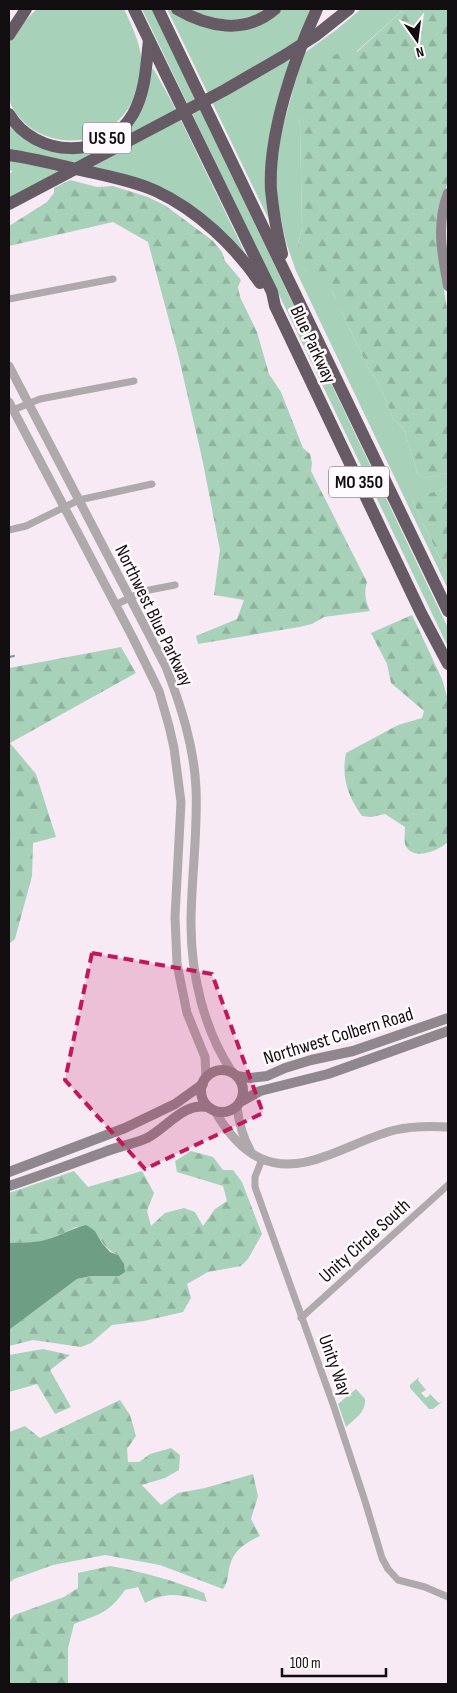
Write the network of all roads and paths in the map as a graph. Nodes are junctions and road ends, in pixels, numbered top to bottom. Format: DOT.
graph roads {
  1 [pos="24,9"];
  2 [pos="134,9"];
  3 [pos="158,9"];
  4 [pos="177,9"];
  5 [pos="275,9"];
  6 [pos="317,9"];
  7 [pos="349,9"];
  8 [pos="9,22"];
  9 [pos="9,35"];
  10 [pos="149,40"];
  11 [pos="9,114"];
  12 [pos="9,155"];
  13 [pos="448,193"];
  14 [pos="13,202"];
  15 [pos="286,274"];
  16 [pos="113,279"];
  17 [pos="448,286"];
  18 [pos="9,299"];
  19 [pos="275,306"];
  20 [pos="9,366"];
  21 [pos="134,381"];
  22 [pos="29,404"];
  23 [pos="11,406"];
  24 [pos="152,484"];
  25 [pos="78,500"];
  26 [pos="63,506"];
  27 [pos="9,530"];
  28 [pos="175,585"];
  29 [pos="129,597"];
  30 [pos="115,605"];
  31 [pos="448,611"];
  32 [pos="447,664"];
  33 [pos="448,1018"];
  34 [pos="448,1031"];
  35 [pos="234,1074"];
  36 [pos="204,1081"];
  37 [pos="239,1105"];
  38 [pos="212,1110"];
  39 [pos="448,1127"];
  40 [pos="253,1154"];
  41 [pos="262,1159"];
  42 [pos="9,1172"];
  43 [pos="448,1185"];
  44 [pos="9,1186"];
  45 [pos="301,1318"];
  46 [pos="448,1597"];
  1 -- 8 [label="highway"];
  1 -- 9 [label="highway"];
  2 -- 10 [label="highway, Blue Parkway"];
  3 -- 15 [label="highway, Blue Parkway / MO 350"];
  4 -- 5 [label="highway"];
  6 -- 15 [label="highway"];
  7 -- 14 [label="highway"];
  10 -- 11 [label="highway, US 50"];
  10 -- 19 [label="highway, Blue Parkway / MO 350"];
  12 -- 19 [label="highway"];
  13 -- 17 [label="main road"];
  15 -- 31 [label="highway, Blue Parkway / MO 350"];
  16 -- 18 [label="street"];
  19 -- 32 [label="highway, Blue Parkway / MO 350"];
  20 -- 22 [label="street, Northwest Blue Parkway"];
  21 -- 22 [label="street"];
  22 -- 23 [label="street"];
  22 -- 25 [label="street, Northwest Blue Parkway"];
  23 -- 26 [label="street, Northwest Blue Parkway"];
  24 -- 25 [label="street"];
  25 -- 26 [label="street"];
  25 -- 29 [label="street, Northwest Blue Parkway"];
  26 -- 27 [label="street"];
  26 -- 30 [label="street, Northwest Blue Parkway"];
  28 -- 29 [label="street"];
  29 -- 30 [label="street"];
  29 -- 35 [label="street, Northwest Blue Parkway"];
  30 -- 36 [label="street, Northwest Blue Parkway"];
  33 -- 35 [label="main road, Northwest Colbern Road"];
  34 -- 37 [label="main road, Northwest Colbern Road"];
  35 -- 36 [label="main road"];
  35 -- 37 [label="main road"];
  36 -- 38 [label="main road"];
  36 -- 42 [label="main road"];
  37 -- 38 [label="main road"];
  37 -- 40 [label="street"];
  38 -- 40 [label="street"];
  38 -- 44 [label="main road"];
  39 -- 41 [label="street"];
  40 -- 41 [label="street"];
  41 -- 45 [label="street, Unity Way"];
  43 -- 45 [label="street, Unity Circle South"];
  45 -- 46 [label="street, Unity Way"];
}
